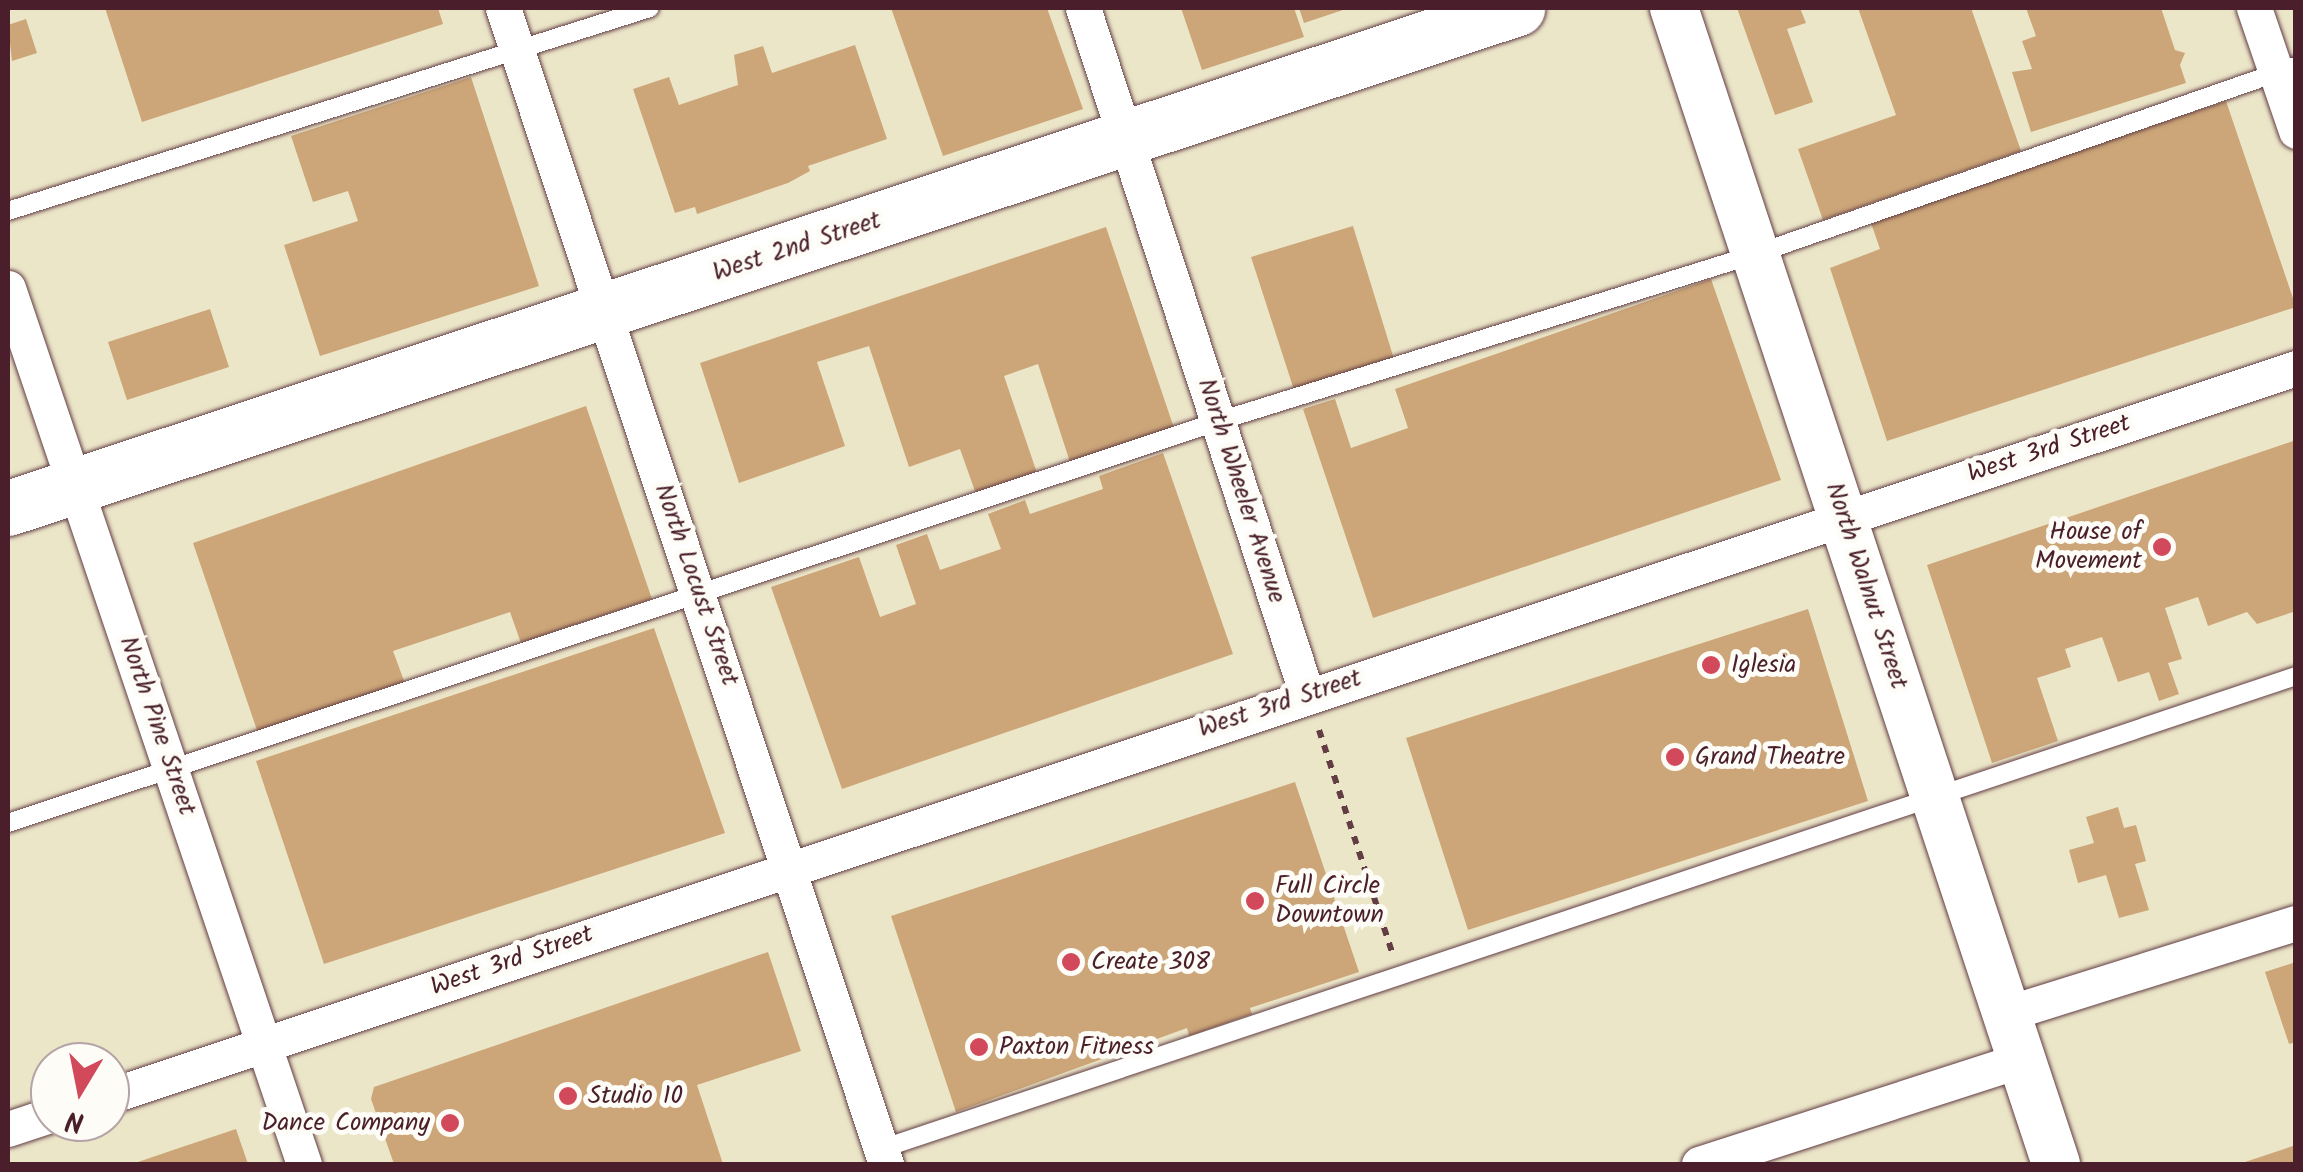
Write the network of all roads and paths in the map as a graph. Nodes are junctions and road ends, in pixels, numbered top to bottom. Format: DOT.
graph roads {
  1 [pos="503,8"];
  2 [pos="650,8"];
  3 [pos="1082,8"];
  4 [pos="1516,8"];
  5 [pos="1674,8"];
  6 [pos="2254,8"];
  7 [pos="517,50"];
  8 [pos="2286,69"];
  9 [pos="2296,130"];
  10 [pos="1126,139"];
  11 [pos="8,211"];
  12 [pos="1756,254"];
  13 [pos="8,288"];
  14 [pos="601,312"];
  15 [pos="2296,368"];
  16 [pos="1219,421"];
  17 [pos="77,485"];
  18 [pos="8,508"];
  19 [pos="1844,518"];
  20 [pos="702,596"];
  21 [pos="2296,676"];
  22 [pos="1307,695"];
  23 [pos="171,769"];
  24 [pos="1935,794"];
  25 [pos="8,822"];
  26 [pos="787,867"];
  27 [pos="2296,923"];
  28 [pos="1399,974"];
  29 [pos="2008,1013"];
  30 [pos="267,1045"];
  31 [pos="2022,1060"];
  32 [pos="130,1090"];
  33 [pos="883,1157"];
  34 [pos="304,1164"];
  35 [pos="1699,1164"];
  36 [pos="2056,1164"];
  1 -- 7 [label="street, North Locust Street"];
  2 -- 7 [label="lane"];
  3 -- 10 [label="street, North Wheeler Avenue"];
  4 -- 10 [label="highway, West 2nd Street"];
  5 -- 12 [label="main road, North Walnut Street"];
  6 -- 8 [label="street"];
  7 -- 11 [label="lane"];
  7 -- 14 [label="street, North Locust Street"];
  8 -- 9 [label="street"];
  8 -- 12 [label="lane"];
  10 -- 14 [label="highway, West 2nd Street"];
  10 -- 16 [label="street, North Wheeler Avenue"];
  12 -- 16 [label="lane"];
  12 -- 19 [label="main road, North Walnut Street"];
  13 -- 17 [label="street, North Pine Street"];
  14 -- 17 [label="highway, West 2nd Street"];
  14 -- 20 [label="street, North Locust Street"];
  15 -- 19 [label="street, West 3rd Street"];
  16 -- 20 [label="lane"];
  16 -- 22 [label="street, North Wheeler Avenue"];
  17 -- 18 [label="highway, West 2nd Street"];
  17 -- 23 [label="street, North Pine Street"];
  19 -- 22 [label="street, West 3rd Street"];
  19 -- 24 [label="main road, North Walnut Street"];
  20 -- 23 [label="lane"];
  20 -- 26 [label="street, North Locust Street"];
  21 -- 24 [label="lane"];
  22 -- 26 [label="street, West 3rd Street"];
  22 -- 28 [label="path"];
  23 -- 25 [label="lane"];
  23 -- 30 [label="street, North Pine Street"];
  24 -- 28 [label="lane"];
  24 -- 29 [label="main road, North Walnut Street"];
  26 -- 30 [label="street, West 3rd Street"];
  26 -- 33 [label="street, North Locust Street"];
  27 -- 29 [label="street"];
  28 -- 33 [label="lane"];
  29 -- 31 [label="main road, North Walnut Street"];
  30 -- 32 [label="street, West 3rd Street"];
  30 -- 34 [label="street, North Pine Street"];
  31 -- 35 [label="street"];
  31 -- 36 [label="main road, North Walnut Street"];
}
